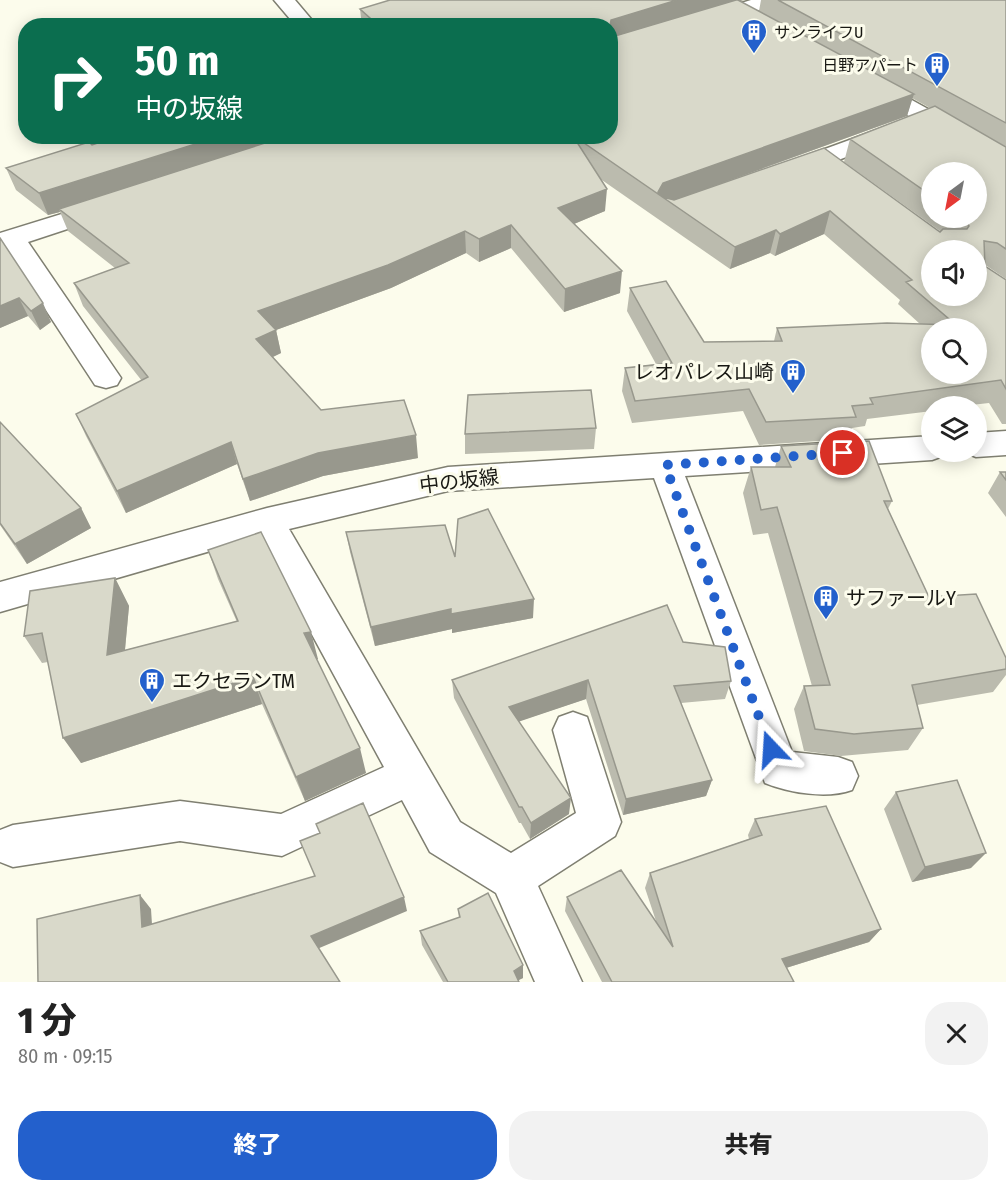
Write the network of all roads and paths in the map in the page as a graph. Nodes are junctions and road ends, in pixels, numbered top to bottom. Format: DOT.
graph roads {
  1 [pos="285,0"];
  2 [pos="772,0"];
  3 [pos="736,11"];
  4 [pos="300,18"];
  5 [pos="690,25"];
  6 [pos="765,27"];
  7 [pos="853,74"];
  8 [pos="930,117"];
  9 [pos="1006,162"];
  10 [pos="767,178"];
  11 [pos="126,202"];
  12 [pos="6,240"];
  13 [pos="106,378"];
  14 [pos="1006,443"];
  15 [pos="987,444"];
  16 [pos="921,449"];
  17 [pos="665,465"];
  18 [pos="267,521"];
  19 [pos="0,597"];
  20 [pos="573,730"];
  21 [pos="411,775"];
  22 [pos="838,776"];
  23 [pos="13,846"];
  24 [pos="511,878"];
  25 [pos="559,982"];
  1 -- 4 [label="street"];
  2 -- 3 [label="street"];
  3 -- 5 [label="street"];
  3 -- 6 [label="street"];
  7 -- 8 [label="street"];
  8 -- 9 [label="street"];
  8 -- 10 [label="street"];
  11 -- 12 [label="street"];
  12 -- 13 [label="street"];
  14 -- 15 [label="street"];
  16 -- 17 [label="street, 中の坂線"];
  17 -- 18 [label="street, 中の坂線"];
  17 -- 22 [label="street"];
  18 -- 19 [label="street, 中の坂線"];
  18 -- 21 [label="street"];
  20 -- 24 [label="street"];
  21 -- 23 [label="street"];
  21 -- 24 [label="street"];
  24 -- 25 [label="street"];
}
